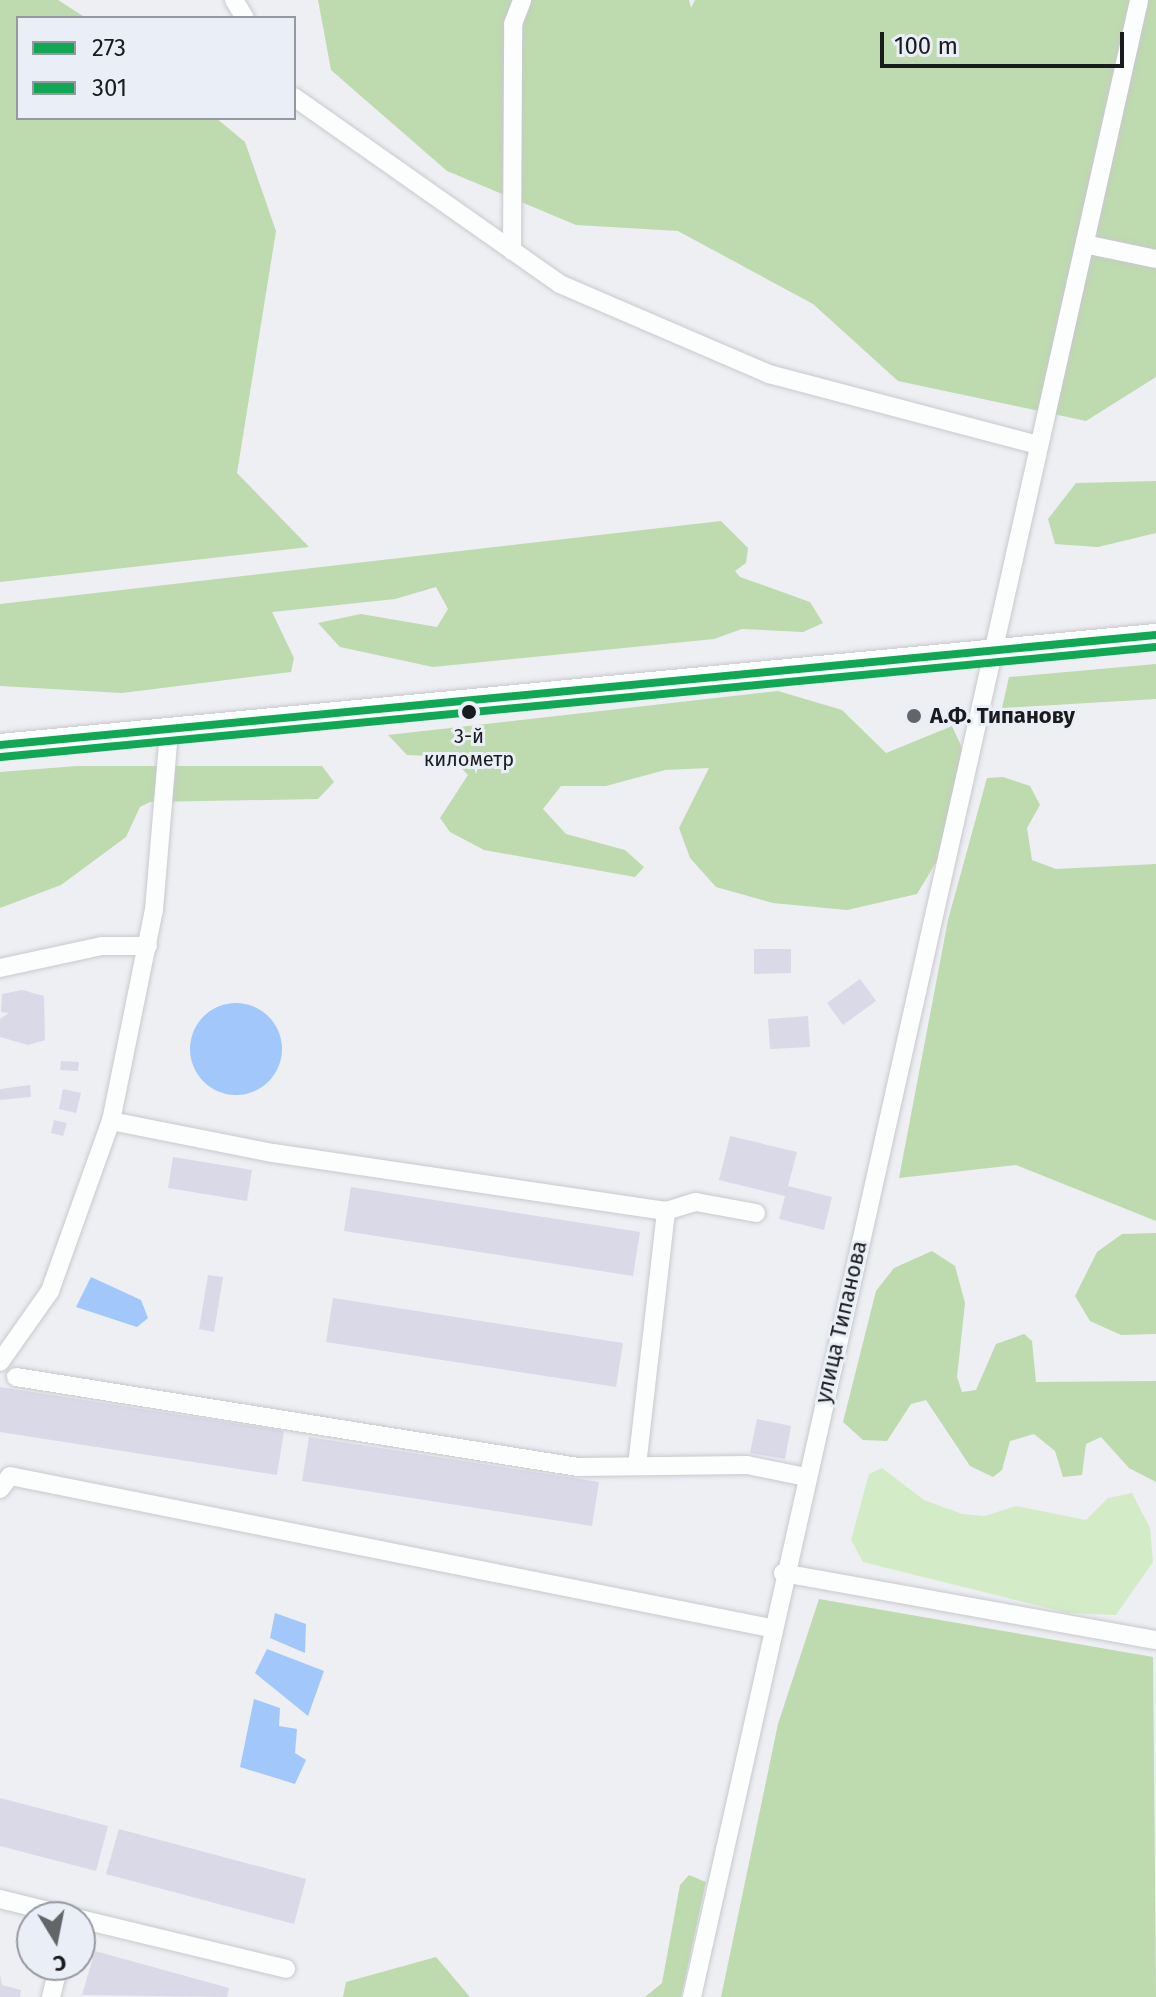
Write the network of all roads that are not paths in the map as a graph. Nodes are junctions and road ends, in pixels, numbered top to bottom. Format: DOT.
graph roads {
  1 [pos="522,0"];
  2 [pos="1139,0"];
  3 [pos="296,98"];
  4 [pos="1089,245"];
  5 [pos="512,251"];
  6 [pos="1156,259"];
  7 [pos="1038,445"];
  8 [pos="1156,635"];
  9 [pos="993,648"];
  10 [pos="169,731"];
  11 [pos="0,745"];
  12 [pos="148,946"];
  13 [pos="0,968"];
  14 [pos="111,1121"];
  15 [pos="666,1211"];
  16 [pos="756,1213"];
  17 [pos="0,1362"];
  18 [pos="16,1377"];
  19 [pos="637,1466"];
  20 [pos="806,1477"];
  21 [pos="0,1489"];
  22 [pos="783,1573"];
  23 [pos="771,1628"];
  24 [pos="1156,1640"];
  25 [pos="96,1923"];
  26 [pos="286,1969"];
  27 [pos="692,1997"];
  1 -- 5 [label="street"];
  2 -- 4 [label="street, улица Типанова"];
  3 -- 5 [label="street"];
  4 -- 6 [label="street"];
  4 -- 7 [label="street, улица Типанова"];
  5 -- 7 [label="street"];
  7 -- 9 [label="street, улица Типанова"];
  8 -- 9 [label="main road"];
  9 -- 10 [label="main road"];
  9 -- 20 [label="street, улица Типанова"];
  10 -- 11 [label="main road"];
  10 -- 12 [label="street"];
  12 -- 13 [label="street"];
  12 -- 14 [label="street"];
  14 -- 15 [label="street"];
  14 -- 17 [label="street"];
  15 -- 16 [label="street"];
  15 -- 19 [label="street"];
  18 -- 19 [label="street"];
  19 -- 20 [label="street"];
  20 -- 22 [label="street, улица Типанова"];
  21 -- 23 [label="street"];
  22 -- 23 [label="street, улица Типанова"];
  22 -- 24 [label="street"];
  23 -- 27 [label="street, улица Типанова"];
  25 -- 26 [label="street"];
}
